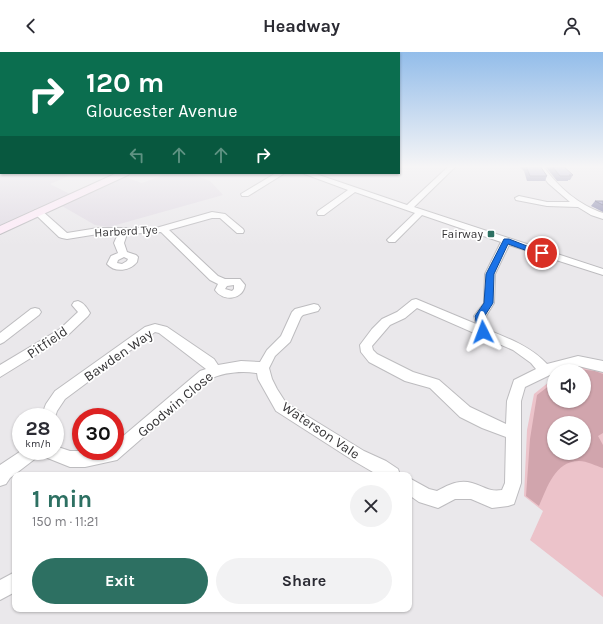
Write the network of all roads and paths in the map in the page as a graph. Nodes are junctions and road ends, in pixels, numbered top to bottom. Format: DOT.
graph roads {
  1 [pos="81,193"];
  2 [pos="349,193"];
  3 [pos="361,193"];
  4 [pos="424,193"];
  5 [pos="564,193"];
  6 [pos="519,198"];
  7 [pos="578,205"];
  8 [pos="408,208"];
  9 [pos="38,212"];
  10 [pos="420,212"];
  11 [pos="321,213"];
  12 [pos="603,216"];
  13 [pos="163,229"];
  14 [pos="0,230"];
  15 [pos="124,231"];
  16 [pos="240,231"];
  17 [pos="392,240"];
  18 [pos="506,241"];
  19 [pos="123,254"];
  20 [pos="603,272"];
  21 [pos="224,283"];
  22 [pos="78,306"];
  23 [pos="314,308"];
  24 [pos="35,312"];
  25 [pos="480,316"];
  26 [pos="458,320"];
  27 [pos="483,332"];
  28 [pos="0,339"];
  29 [pos="603,367"];
  30 [pos="263,368"];
  31 [pos="215,370"];
  32 [pos="545,370"];
  33 [pos="0,372"];
  34 [pos="50,408"];
  35 [pos="512,432"];
  36 [pos="64,457"];
  37 [pos="21,460"];
  38 [pos="388,472"];
  39 [pos="0,478"];
  40 [pos="412,488"];
  41 [pos="12,584"];
  42 [pos="0,590"];
  1 -- 9 [label="main road"];
  2 -- 11 [label="street"];
  3 -- 8 [label="street"];
  4 -- 8 [label="street"];
  5 -- 7 [label="street"];
  6 -- 7 [label="street"];
  7 -- 12 [label="street"];
  8 -- 10 [label="street"];
  9 -- 14 [label="main road"];
  9 -- 15 [label="street, Harberd Tye"];
  10 -- 17 [label="street"];
  10 -- 18 [label="street"];
  13 -- 15 [label="street, Harberd Tye"];
  13 -- 16 [label="street, Harberd Tye"];
  13 -- 21 [label="street"];
  15 -- 19 [label="street"];
  18 -- 20 [label="street"];
  18 -- 25 [label="street"];
  22 -- 33 [label="street, Pitfield"];
  23 -- 30 [label="street"];
  24 -- 28 [label="street, Pitfield"];
  25 -- 26 [label="street"];
  25 -- 27 [label="street"];
  26 -- 27 [label="street"];
  26 -- 35 [label="street"];
  27 -- 32 [label="street"];
  29 -- 32 [label="street"];
  30 -- 31 [label="street, Goodwin Close"];
  30 -- 38 [label="street, Waterson Vale"];
  31 -- 34 [label="street, Bawden Way"];
  31 -- 36 [label="street, Goodwin Close"];
  32 -- 35 [label="street"];
  35 -- 40 [label="street"];
  37 -- 39 [label="street"];
  41 -- 42 [label="street"];
}
